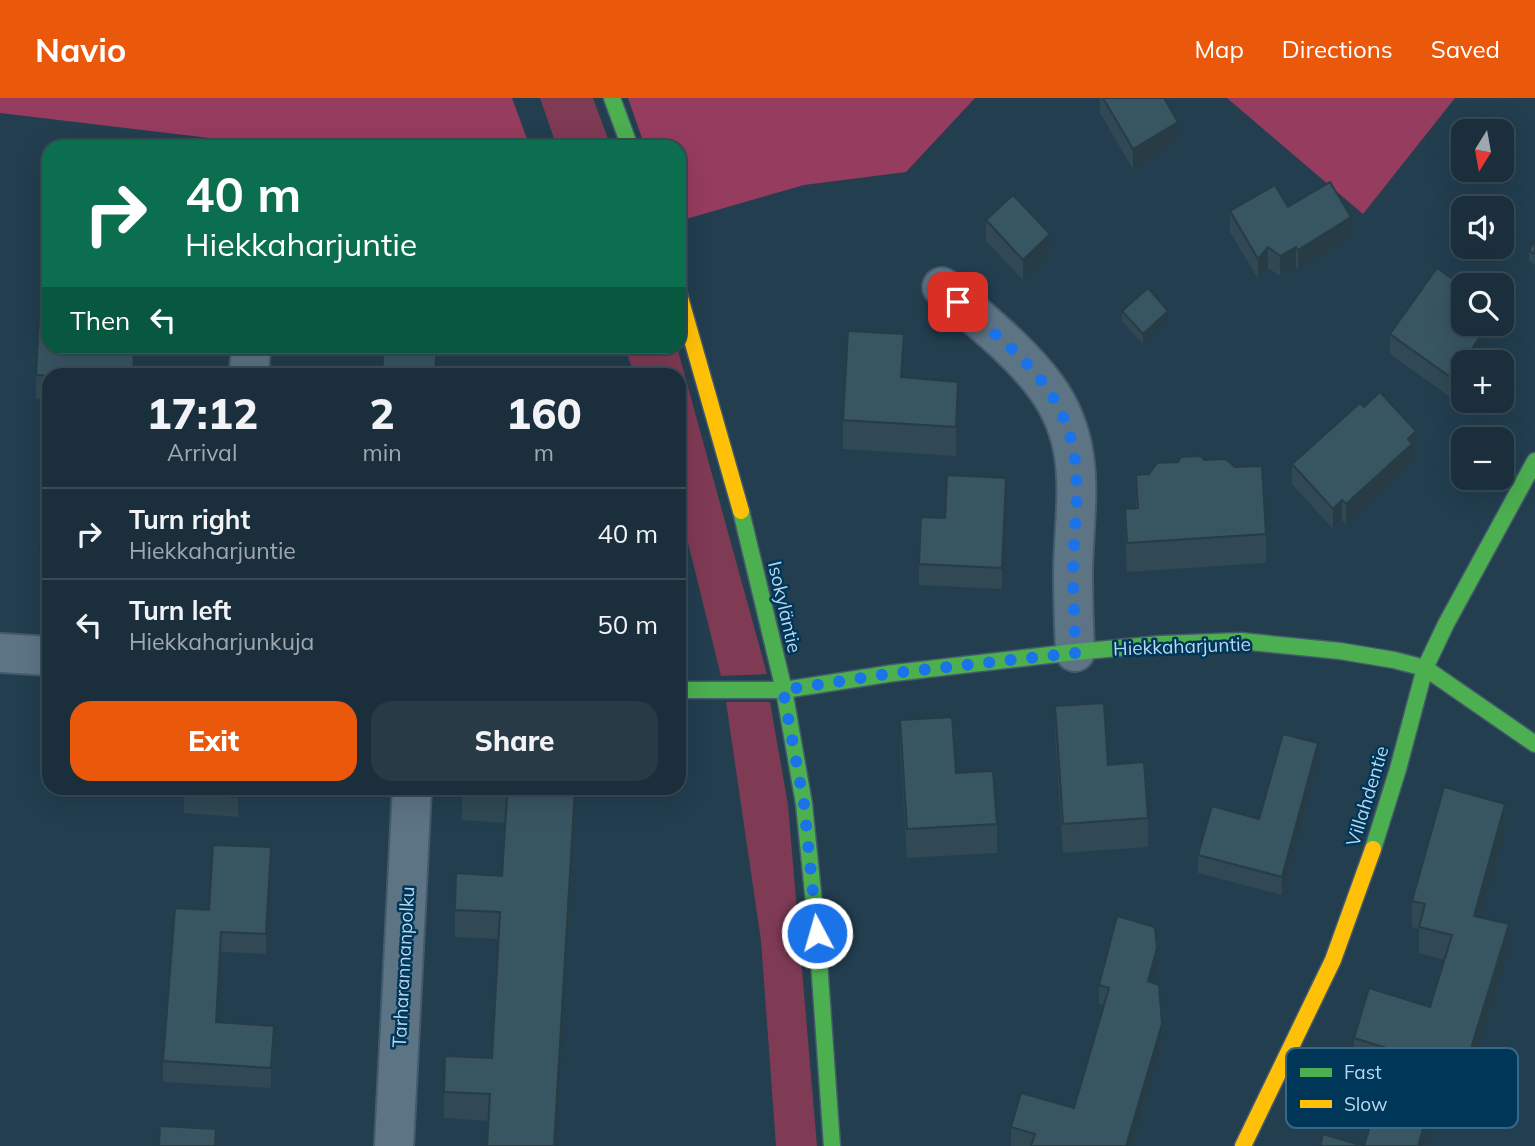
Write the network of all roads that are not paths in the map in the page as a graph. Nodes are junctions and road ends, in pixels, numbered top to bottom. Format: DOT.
graph roads {
  1 [pos="612,98"];
  2 [pos="627,140"];
  3 [pos="942,287"];
  4 [pos="686,318"];
  5 [pos="1535,461"];
  6 [pos="0,653"];
  7 [pos="1075,653"];
  8 [pos="42,656"];
  9 [pos="1425,668"];
  10 [pos="686,690"];
  11 [pos="783,690"];
  12 [pos="1535,744"];
  13 [pos="412,795"];
  14 [pos="1291,1048"];
  15 [pos="1286,1058"];
  16 [pos="394,1146"];
  17 [pos="832,1146"];
  18 [pos="1243,1146"];
  1 -- 2 [label="street"];
  3 -- 7 [label="street"];
  4 -- 11 [label="street, Isokyläntie"];
  5 -- 9 [label="street, Villahdentie"];
  6 -- 8 [label="street"];
  7 -- 9 [label="street, Hiekkaharjuntie"];
  7 -- 11 [label="street, Hiekkaharjuntie"];
  9 -- 12 [label="street, Hiekkaharjuntie"];
  9 -- 14 [label="street, Villahdentie"];
  10 -- 11 [label="street, Hiekkaharjuntie"];
  11 -- 17 [label="street, Isokyläntie"];
  13 -- 16 [label="street, Tarharannanpolku"];
  15 -- 18 [label="street, Villahdentie"];
}
